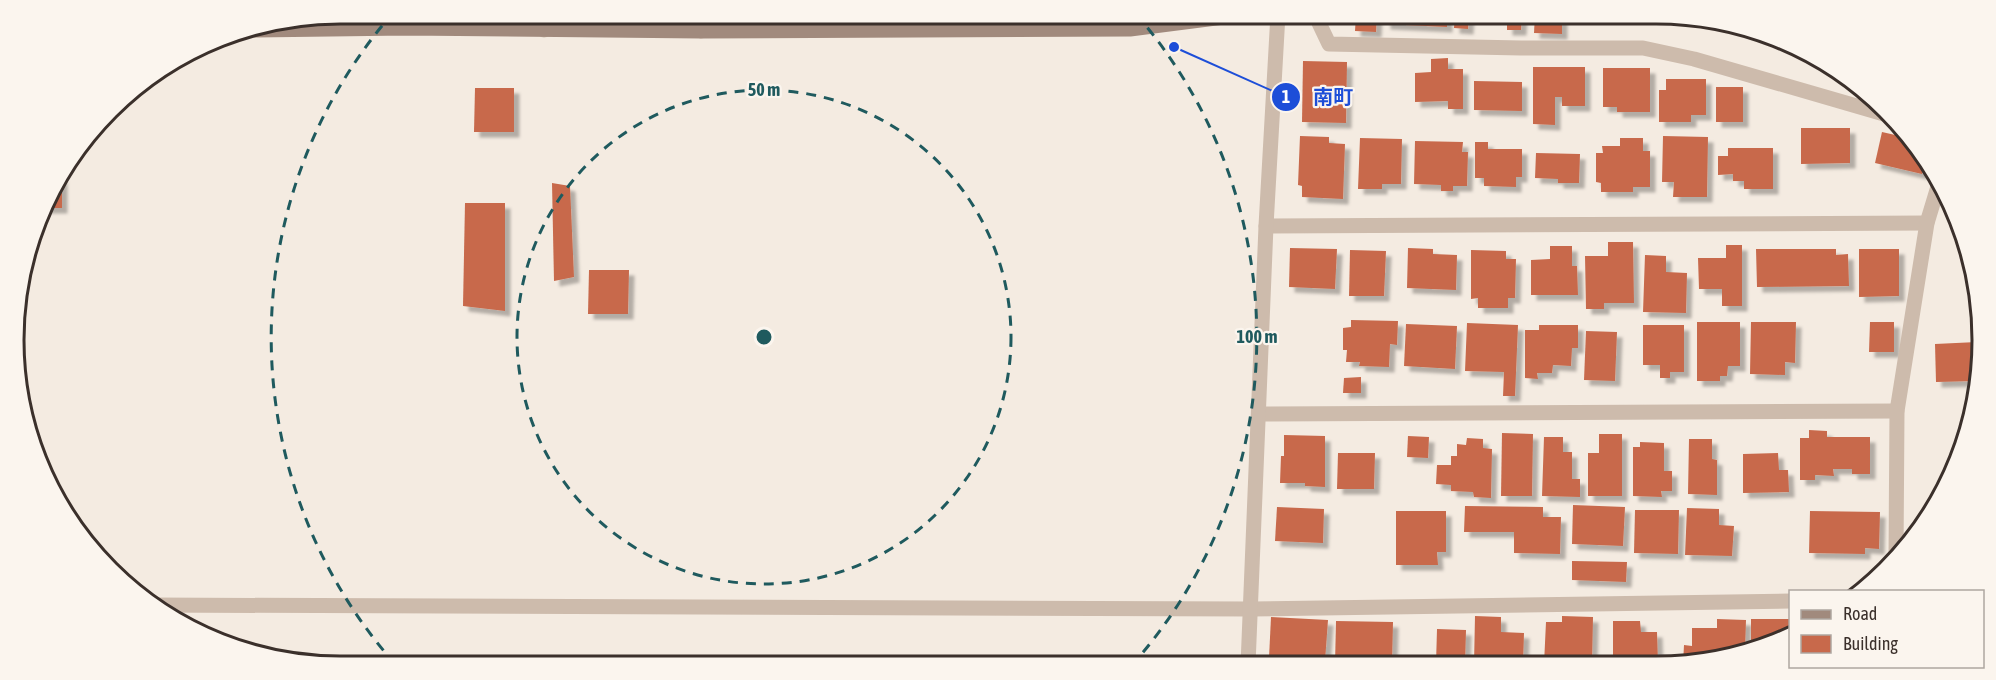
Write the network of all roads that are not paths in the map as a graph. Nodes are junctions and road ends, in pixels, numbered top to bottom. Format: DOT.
graph roads {
  1 [pos="544,24"];
  2 [pos="701,24"];
  3 [pos="1169,24"];
  4 [pos="1277,24"];
  5 [pos="1319,24"];
  6 [pos="280,30"];
  7 [pos="544,30"];
  8 [pos="701,31"];
  9 [pos="1873,111"];
  10 [pos="1936,194"];
  11 [pos="1927,223"];
  12 [pos="1266,226"];
  13 [pos="1897,411"];
  14 [pos="1259,414"];
  15 [pos="1896,545"];
  16 [pos="1789,601"];
  17 [pos="166,604"];
  18 [pos="1251,609"];
  19 [pos="1248,656"];
  1 -- 7 [label="street"];
  2 -- 8 [label="street"];
  3 -- 8 [label="main road"];
  4 -- 12 [label="street"];
  5 -- 9 [label="street"];
  6 -- 7 [label="main road"];
  7 -- 8 [label="main road"];
  10 -- 11 [label="street"];
  11 -- 12 [label="street"];
  11 -- 13 [label="street"];
  12 -- 14 [label="street"];
  13 -- 14 [label="street"];
  13 -- 15 [label="street"];
  14 -- 18 [label="street"];
  16 -- 18 [label="street"];
  17 -- 18 [label="street"];
  18 -- 19 [label="street"];
}
